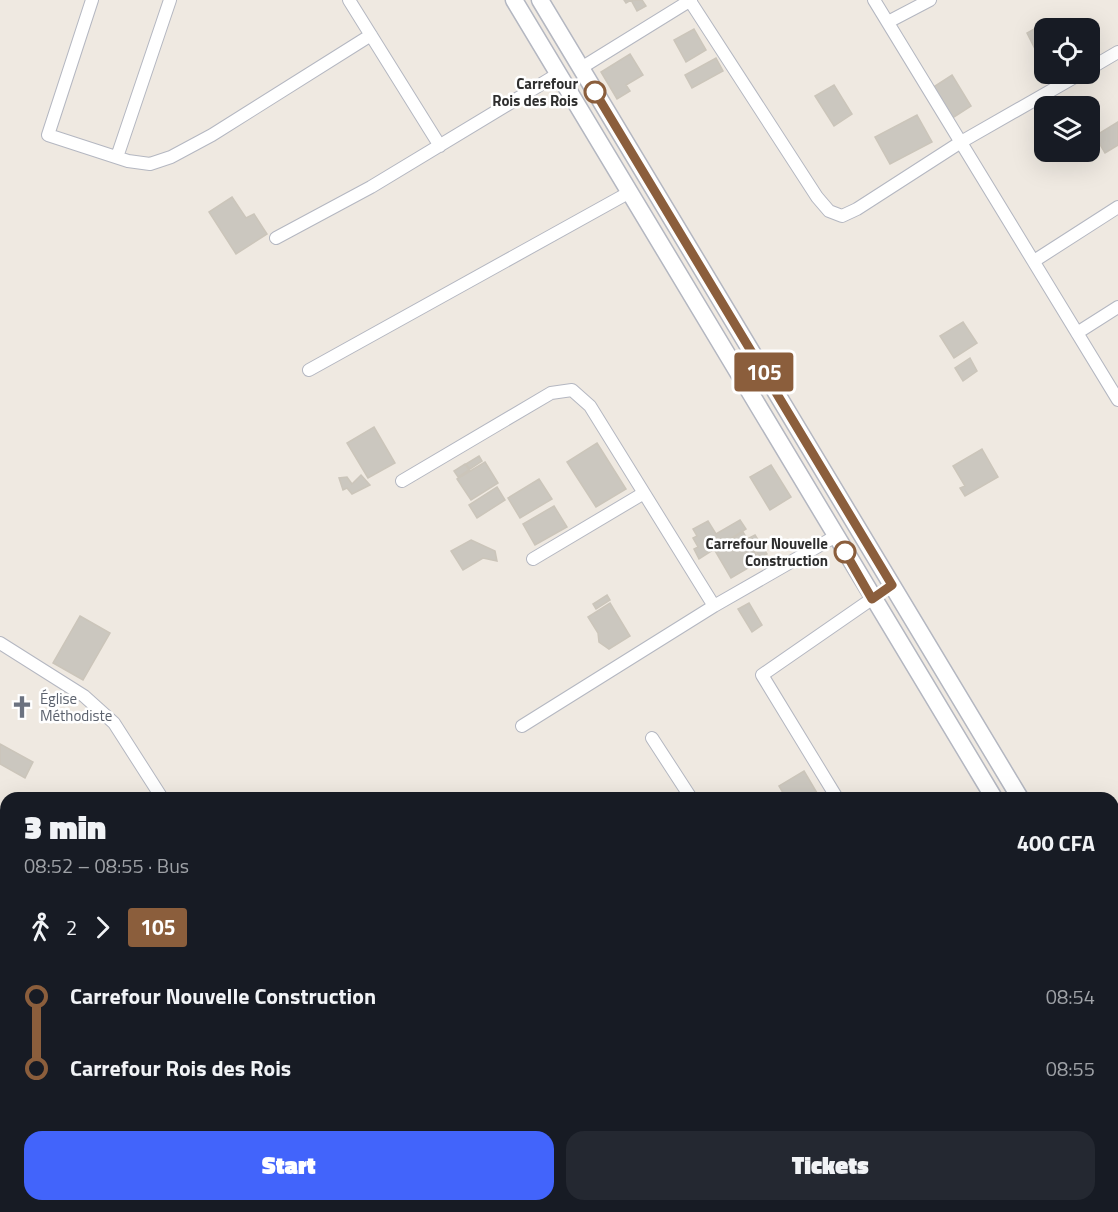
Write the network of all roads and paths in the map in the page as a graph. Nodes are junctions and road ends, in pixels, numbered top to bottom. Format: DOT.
graph roads {
  1 [pos="92,0"];
  2 [pos="170,0"];
  3 [pos="349,0"];
  4 [pos="514,0"];
  5 [pos="540,0"];
  6 [pos="691,0"];
  7 [pos="874,0"];
  8 [pos="930,0"];
  9 [pos="888,22"];
  10 [pos="371,35"];
  11 [pos="1118,52"];
  12 [pos="1100,63"];
  13 [pos="581,68"];
  14 [pos="558,74"];
  15 [pos="1062,84"];
  16 [pos="961,142"];
  17 [pos="440,146"];
  18 [pos="117,157"];
  19 [pos="630,192"];
  20 [pos="1118,207"];
  21 [pos="276,238"];
  22 [pos="1034,261"];
  23 [pos="1118,307"];
  24 [pos="1077,333"];
  25 [pos="309,370"];
  26 [pos="1118,400"];
  27 [pos="402,481"];
  28 [pos="644,493"];
  29 [pos="836,536"];
  30 [pos="533,559"];
  31 [pos="892,585"];
  32 [pos="872,599"];
  33 [pos="714,606"];
  34 [pos="0,643"];
  35 [pos="522,726"];
  36 [pos="652,738"];
  37 [pos="158,792"];
  38 [pos="687,792"];
  39 [pos="833,792"];
  40 [pos="989,792"];
  41 [pos="1016,792"];
  1 -- 18 [label="street"];
  2 -- 18 [label="street"];
  3 -- 10 [label="street"];
  4 -- 14 [label="main road"];
  5 -- 13 [label="main road"];
  6 -- 13 [label="street"];
  6 -- 16 [label="street"];
  7 -- 9 [label="street"];
  8 -- 9 [label="street"];
  9 -- 16 [label="street"];
  10 -- 17 [label="street"];
  10 -- 18 [label="street"];
  11 -- 12 [label="street"];
  13 -- 31 [label="main road"];
  14 -- 17 [label="street"];
  14 -- 19 [label="main road"];
  15 -- 16 [label="street"];
  16 -- 22 [label="street"];
  17 -- 21 [label="street"];
  19 -- 25 [label="street"];
  19 -- 29 [label="main road"];
  20 -- 22 [label="street"];
  22 -- 24 [label="street"];
  23 -- 24 [label="street"];
  24 -- 26 [label="street"];
  27 -- 28 [label="street"];
  28 -- 30 [label="street"];
  28 -- 33 [label="street"];
  29 -- 32 [label="main road"];
  29 -- 33 [label="street"];
  31 -- 32 [label="street"];
  31 -- 41 [label="main road"];
  32 -- 39 [label="street"];
  32 -- 40 [label="main road"];
  33 -- 35 [label="street"];
  34 -- 37 [label="street"];
  36 -- 38 [label="street"];
}
